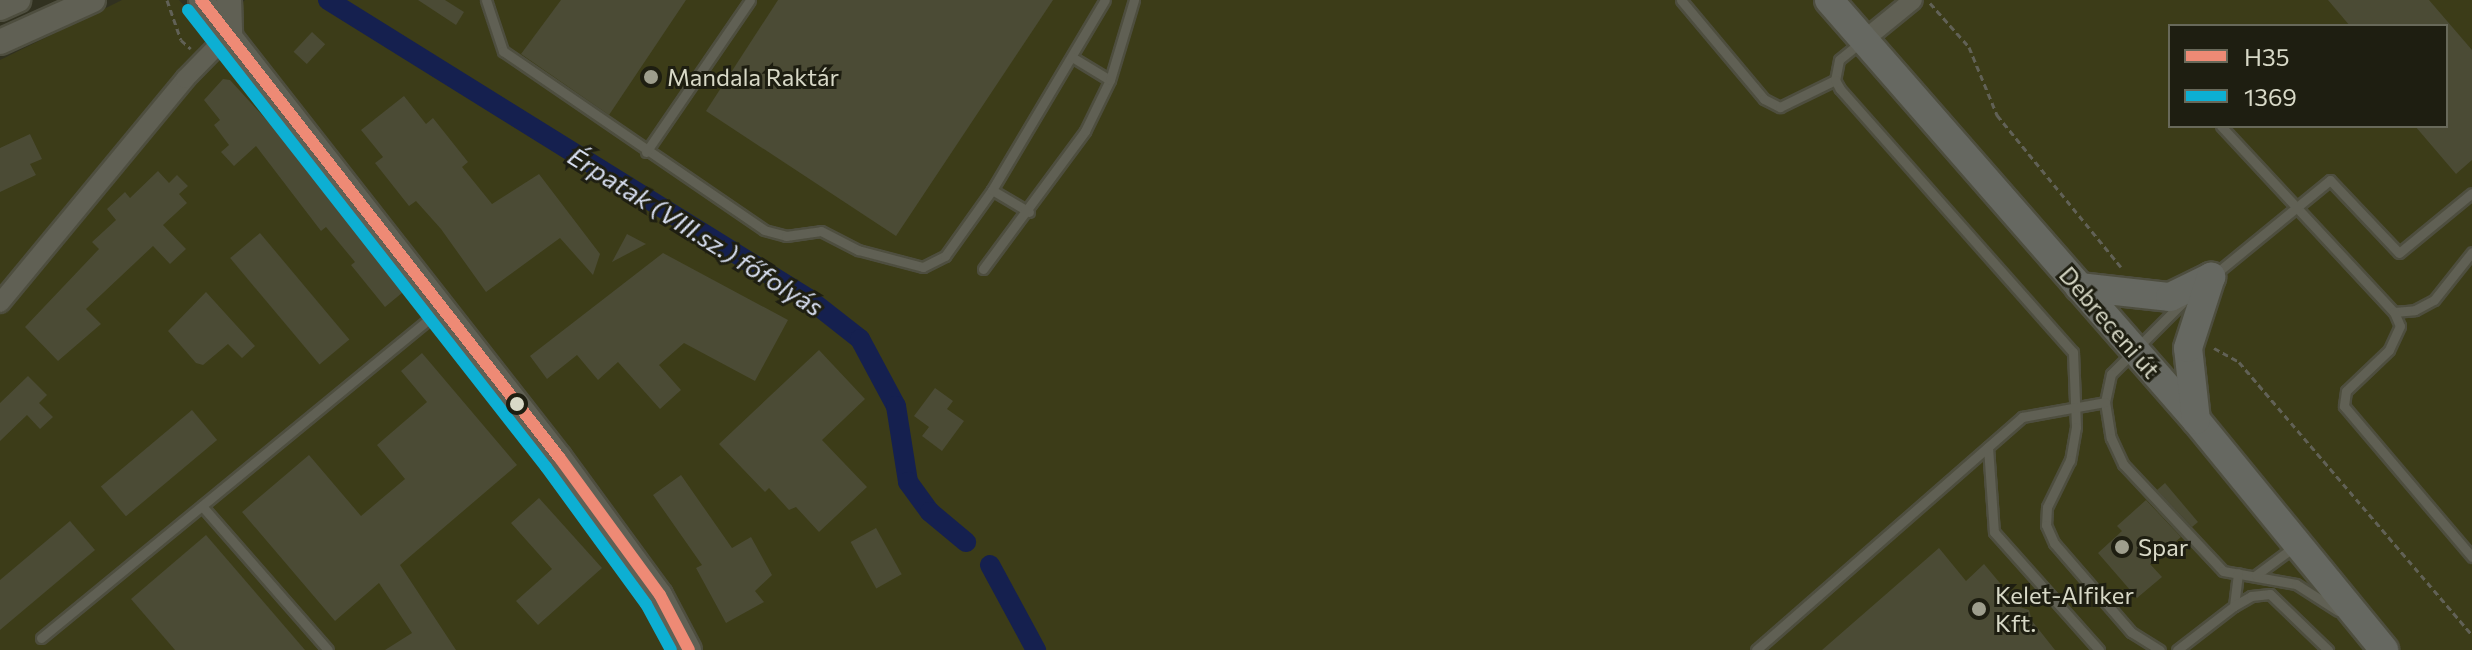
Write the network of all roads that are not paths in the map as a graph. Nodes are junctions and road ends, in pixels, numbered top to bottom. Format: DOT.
graph roads {
  1 [pos="18,0"];
  2 [pos="93,0"];
  3 [pos="201,0"];
  4 [pos="229,0"];
  5 [pos="486,0"];
  6 [pos="750,0"];
  7 [pos="1105,0"];
  8 [pos="1134,0"];
  9 [pos="1681,0"];
  10 [pos="1829,0"];
  11 [pos="1913,0"];
  12 [pos="0,8"];
  13 [pos="230,33"];
  14 [pos="1864,40"];
  15 [pos="0,42"];
  16 [pos="1072,57"];
  17 [pos="1110,80"];
  18 [pos="1835,80"];
  19 [pos="2223,128"];
  20 [pos="646,152"];
  21 [pos="992,190"];
  22 [pos="2472,193"];
  23 [pos="2296,210"];
  24 [pos="1029,212"];
  25 [pos="2472,252"];
  26 [pos="983,269"];
  27 [pos="2211,277"];
  28 [pos="2079,287"];
  29 [pos="0,303"];
  30 [pos="443,308"];
  31 [pos="2394,312"];
  32 [pos="2132,348"];
  33 [pos="2105,402"];
  34 [pos="2076,407"];
  35 [pos="2196,420"];
  36 [pos="1988,447"];
  37 [pos="202,506"];
  38 [pos="2298,544"];
  39 [pos="2472,557"];
  40 [pos="2238,573"];
  41 [pos="2256,575"];
  42 [pos="2234,606"];
  43 [pos="2362,624"];
  44 [pos="41,638"];
  45 [pos="2154,649"];
  46 [pos="2327,649"];
  47 [pos="328,650"];
  48 [pos="689,650"];
  49 [pos="1756,650"];
  50 [pos="2099,650"];
  51 [pos="2177,650"];
  52 [pos="2384,650"];
  1 -- 12 [label="main road"];
  2 -- 15 [label="main road"];
  3 -- 13 [label="main road"];
  4 -- 13 [label="main road"];
  5 -- 20 [label="lane"];
  6 -- 20 [label="lane"];
  7 -- 16 [label="lane"];
  8 -- 17 [label="lane"];
  9 -- 18 [label="lane"];
  10 -- 14 [label="main road, Debreceni út"];
  11 -- 14 [label="street"];
  13 -- 29 [label="street"];
  13 -- 30 [label="main road"];
  14 -- 18 [label="lane"];
  14 -- 28 [label="main road, Debreceni út"];
  16 -- 17 [label="lane"];
  16 -- 21 [label="lane"];
  17 -- 24 [label="lane"];
  18 -- 34 [label="lane"];
  19 -- 23 [label="lane"];
  20 -- 21 [label="lane"];
  21 -- 24 [label="lane"];
  22 -- 23 [label="lane"];
  23 -- 27 [label="lane"];
  23 -- 31 [label="lane"];
  24 -- 26 [label="lane"];
  25 -- 31 [label="lane"];
  27 -- 28 [label="main road"];
  27 -- 32 [label="lane"];
  27 -- 35 [label="main road"];
  28 -- 32 [label="main road, Debreceni út"];
  30 -- 37 [label="lane"];
  30 -- 48 [label="main road"];
  31 -- 39 [label="lane"];
  32 -- 33 [label="lane"];
  32 -- 35 [label="main road, Debreceni út"];
  33 -- 34 [label="lane"];
  33 -- 40 [label="lane"];
  34 -- 36 [label="lane"];
  34 -- 45 [label="lane"];
  35 -- 38 [label="main road, Debreceni út"];
  36 -- 49 [label="lane"];
  36 -- 50 [label="lane"];
  37 -- 44 [label="lane"];
  37 -- 47 [label="lane"];
  38 -- 41 [label="lane"];
  38 -- 43 [label="main road, Debreceni út"];
  40 -- 41 [label="lane"];
  40 -- 42 [label="lane"];
  41 -- 43 [label="lane"];
  42 -- 46 [label="lane"];
  42 -- 51 [label="lane"];
  43 -- 52 [label="main road, Debreceni út"];
}
